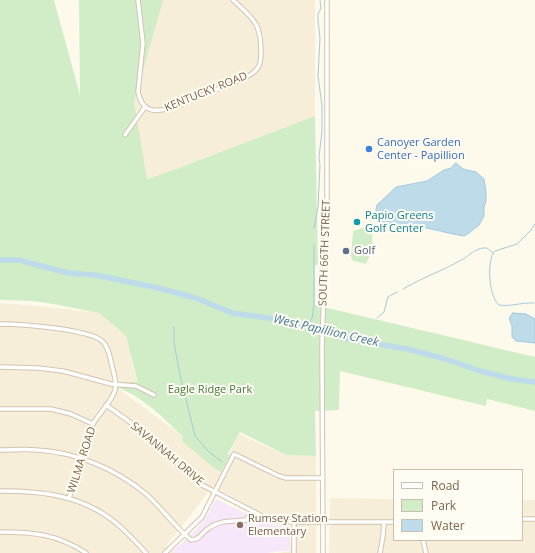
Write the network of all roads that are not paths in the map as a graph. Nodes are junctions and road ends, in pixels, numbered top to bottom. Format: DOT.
graph roads {
  1 [pos="138,0"];
  2 [pos="233,0"];
  3 [pos="327,0"];
  4 [pos="146,107"];
  5 [pos="125,135"];
  6 [pos="0,324"];
  7 [pos="0,367"];
  8 [pos="116,385"];
  9 [pos="154,395"];
  10 [pos="106,405"];
  11 [pos="0,409"];
  12 [pos="94,424"];
  13 [pos="0,450"];
  14 [pos="82,459"];
  15 [pos="322,478"];
  16 [pos="0,491"];
  17 [pos="215,492"];
  18 [pos="69,498"];
  19 [pos="252,512"];
  20 [pos="523,519"];
  21 [pos="535,519"];
  22 [pos="294,522"];
  23 [pos="323,522"];
  24 [pos="384,522"];
  25 [pos="393,522"];
  26 [pos="0,532"];
  27 [pos="186,534"];
  28 [pos="423,541"];
  29 [pos="86,553"];
  30 [pos="146,553"];
  31 [pos="165,553"];
  32 [pos="294,553"];
  33 [pos="323,553"];
  34 [pos="380,553"];
  35 [pos="426,553"];
  1 -- 4 [label="street"];
  2 -- 4 [label="street, KENTUCKY ROAD"];
  3 -- 15 [label="street, SOUTH 66TH STREET"];
  4 -- 5 [label="street"];
  6 -- 8 [label="street"];
  7 -- 8 [label="street"];
  8 -- 9 [label="street"];
  8 -- 10 [label="street, WILMA ROAD"];
  10 -- 12 [label="street, WILMA ROAD"];
  10 -- 17 [label="street, SAVANNAH DRIVE"];
  11 -- 12 [label="street"];
  12 -- 14 [label="street, WILMA ROAD"];
  13 -- 14 [label="street"];
  14 -- 18 [label="street, WILMA ROAD"];
  14 -- 27 [label="street"];
  15 -- 17 [label="street"];
  15 -- 23 [label="street, SOUTH 66TH STREET"];
  16 -- 18 [label="street"];
  17 -- 19 [label="street, SAVANNAH DRIVE"];
  17 -- 27 [label="street"];
  18 -- 30 [label="street"];
  19 -- 22 [label="street, SAVANNAH DRIVE"];
  19 -- 27 [label="street"];
  20 -- 21 [label="street"];
  22 -- 23 [label="street, SAVANNAH DRIVE"];
  22 -- 32 [label="street"];
  23 -- 24 [label="street, SAVANNAH DRIVE"];
  23 -- 33 [label="street, SOUTH 66TH STREET"];
  24 -- 25 [label="street, SAVANNAH DRIVE"];
  24 -- 34 [label="street"];
  26 -- 29 [label="street"];
  27 -- 31 [label="street"];
  28 -- 35 [label="street"];
}
